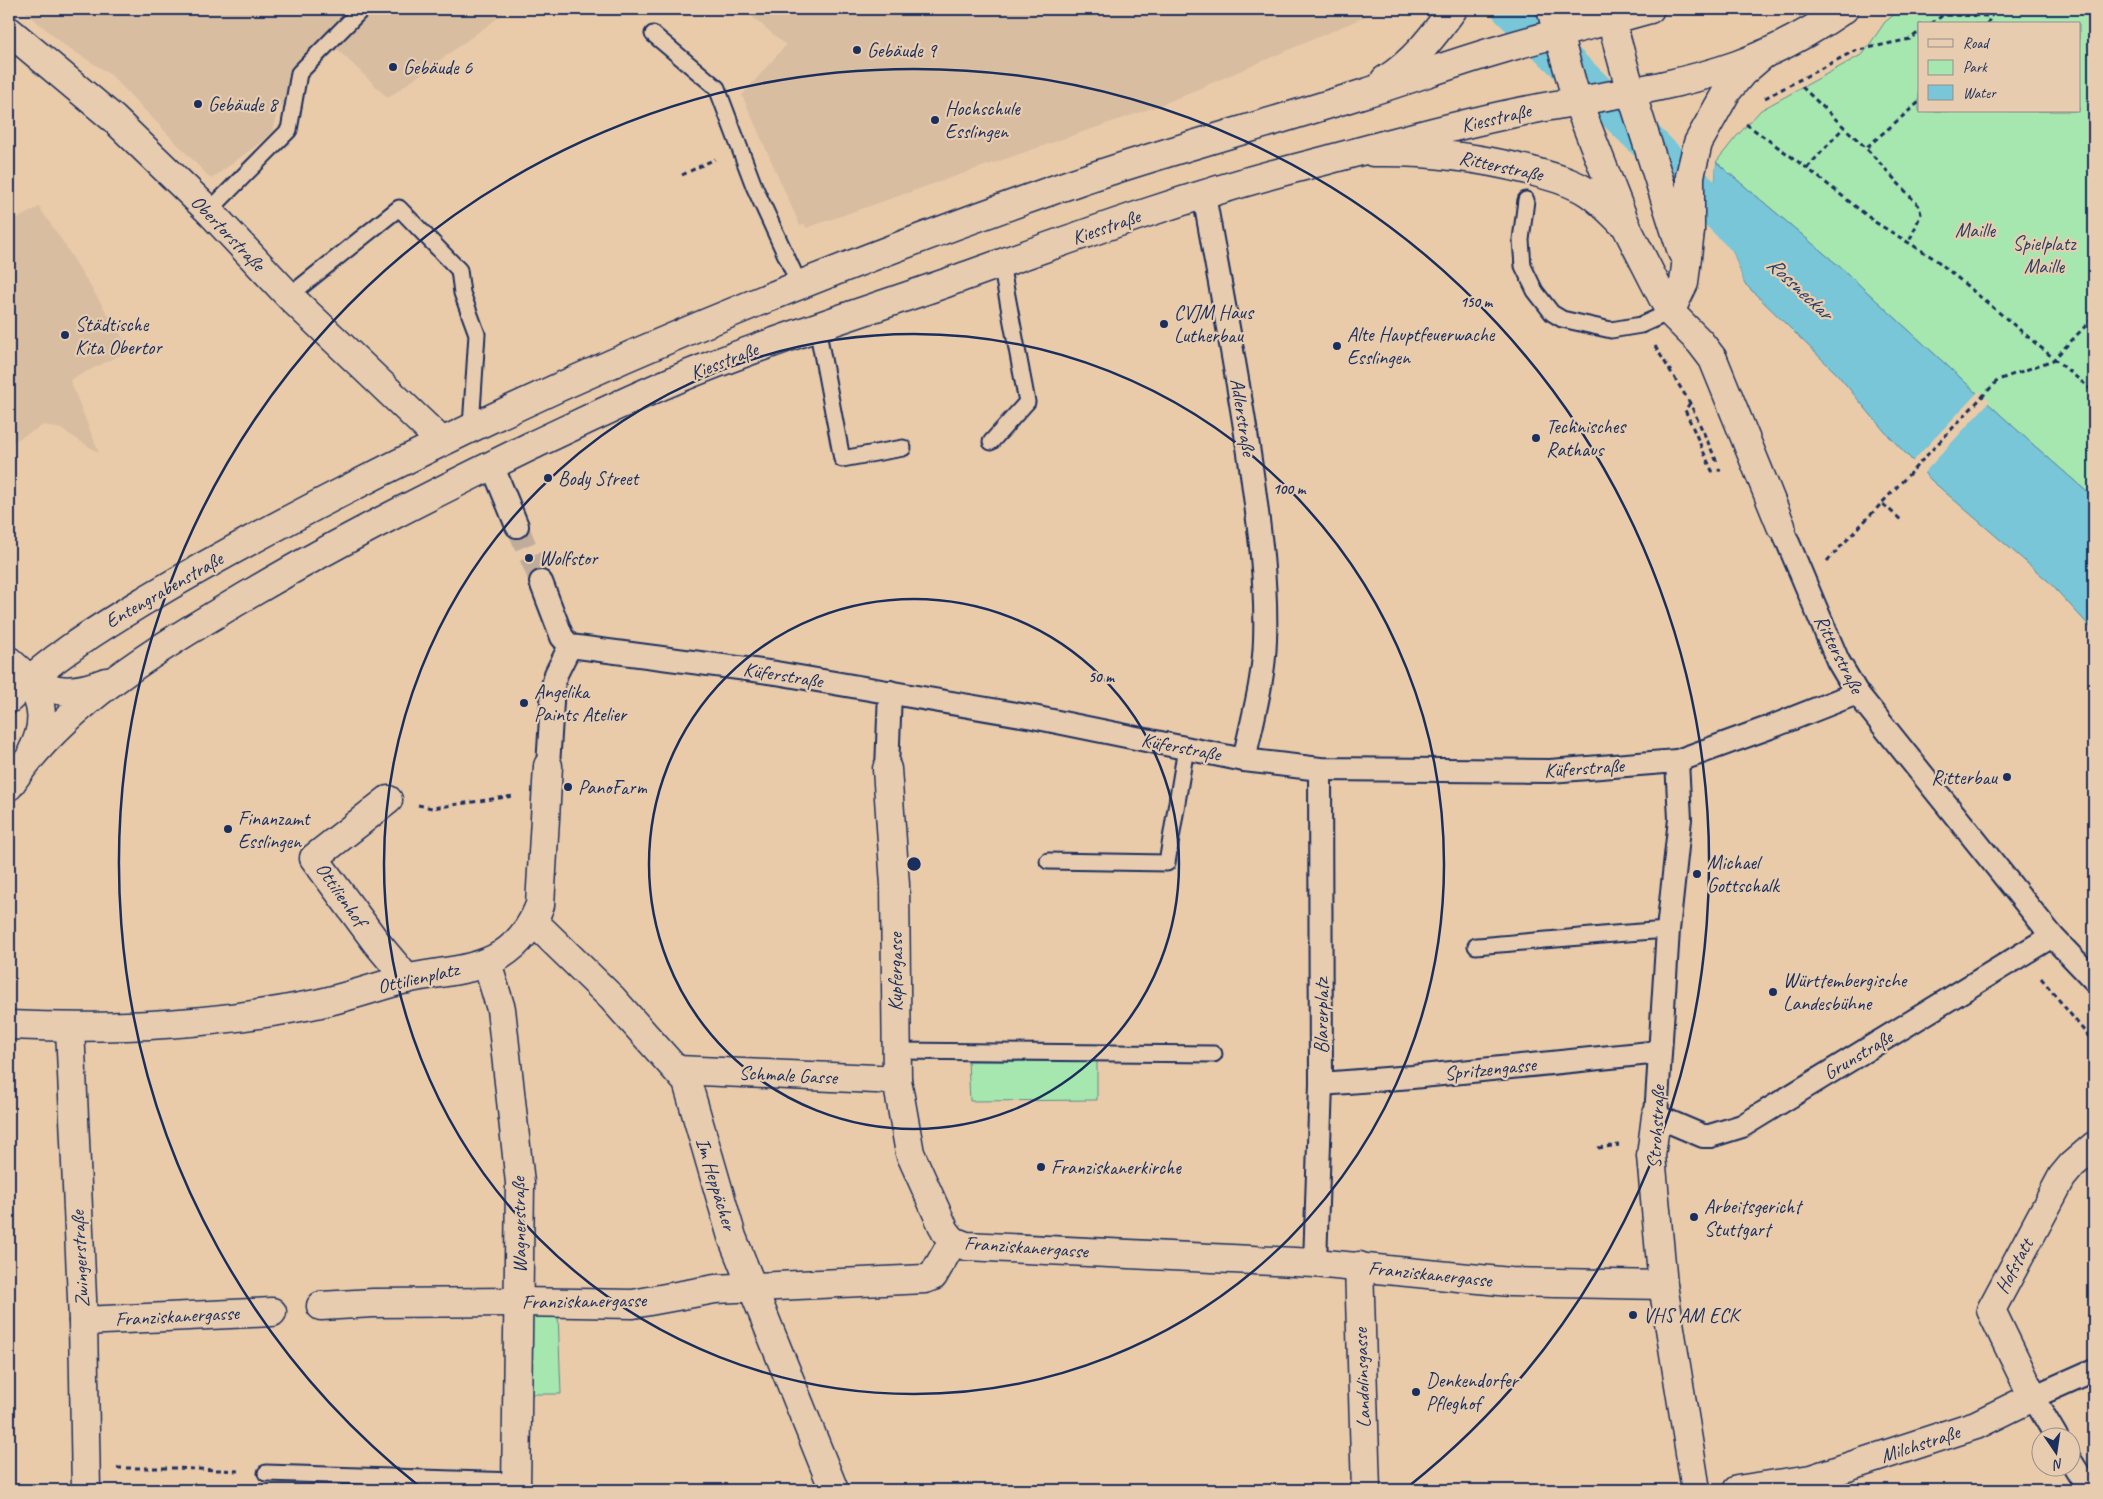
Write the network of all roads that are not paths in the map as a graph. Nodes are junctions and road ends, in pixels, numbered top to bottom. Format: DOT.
graph roads {
  1 [pos="362,9"];
  2 [pos="1453,9"];
  3 [pos="1650,9"];
  4 [pos="1817,9"];
  5 [pos="1834,9"];
  6 [pos="1844,9"];
  7 [pos="1609,14"];
  8 [pos="1562,24"];
  9 [pos="9,31"];
  10 [pos="653,34"];
  11 [pos="1764,54"];
  12 [pos="1633,86"];
  13 [pos="1365,93"];
  14 [pos="1567,103"];
  15 [pos="1359,152"];
  16 [pos="1204,194"];
  17 [pos="1526,200"];
  18 [pos="208,211"];
  19 [pos="1627,228"];
  20 [pos="1001,264"];
  21 [pos="1686,266"];
  22 [pos="799,284"];
  23 [pos="289,296"];
  24 [pos="1670,312"];
  25 [pos="816,327"];
  26 [pos="471,427"];
  27 [pos="441,441"];
  28 [pos="991,442"];
  29 [pos="902,448"];
  30 [pos="492,466"];
  31 [pos="305,511"];
  32 [pos="517,526"];
  33 [pos="1781,526"];
  34 [pos="541,582"];
  35 [pos="570,646"];
  36 [pos="9,661"];
  37 [pos="119,678"];
  38 [pos="29,679"];
  39 [pos="890,692"];
  40 [pos="1857,693"];
  41 [pos="9,699"];
  42 [pos="1186,748"];
  43 [pos="30,756"];
  44 [pos="1244,760"];
  45 [pos="1677,761"];
  46 [pos="887,769"];
  47 [pos="1320,769"];
  48 [pos="547,779"];
  49 [pos="9,786"];
  50 [pos="388,800"];
  51 [pos="1048,861"];
  52 [pos="534,922"];
  53 [pos="1668,930"];
  54 [pos="2052,936"];
  55 [pos="1476,946"];
  56 [pos="486,963"];
  57 [pos="407,979"];
  58 [pos="2094,980"];
  59 [pos="9,1025"];
  60 [pos="70,1028"];
  61 [pos="896,1051"];
  62 [pos="1660,1052"];
  63 [pos="1214,1054"];
  64 [pos="678,1070"];
  65 [pos="898,1080"];
  66 [pos="1321,1084"];
  67 [pos="1656,1116"];
  68 [pos="2094,1146"];
  69 [pos="953,1241"];
  70 [pos="1315,1263"];
  71 [pos="1359,1266"];
  72 [pos="1663,1284"];
  73 [pos="752,1288"];
  74 [pos="520,1302"];
  75 [pos="321,1306"];
  76 [pos="272,1312"];
  77 [pos="83,1321"];
  78 [pos="2094,1370"];
  79 [pos="2033,1397"];
  80 [pos="2050,1426"];
  81 [pos="266,1473"];
  82 [pos="2080,1476"];
  83 [pos="86,1480"];
  84 [pos="516,1486"];
  85 [pos="834,1490"];
  86 [pos="1366,1490"];
  87 [pos="1696,1490"];
  88 [pos="1736,1490"];
  89 [pos="2089,1490"];
  1 -- 18 [label="lane"];
  2 -- 13 [label="street"];
  3 -- 7 [label="street, Kiesstraße"];
  4 -- 5 [label="street"];
  6 -- 11 [label="street, Kiesstraße"];
  7 -- 8 [label="street, Kiesstraße"];
  7 -- 12 [label="street"];
  8 -- 13 [label="street, Kiesstraße"];
  8 -- 14 [label="street, Ritterstraße"];
  9 -- 18 [label="street, Obertorstraße"];
  10 -- 22 [label="lane"];
  11 -- 12 [label="street, Kiesstraße"];
  11 -- 21 [label="street"];
  12 -- 14 [label="street, Kiesstraße"];
  12 -- 21 [label="street"];
  13 -- 22 [label="street, Kiesstraße"];
  14 -- 15 [label="street, Kiesstraße"];
  14 -- 19 [label="street, Ritterstraße"];
  15 -- 16 [label="street, Kiesstraße"];
  15 -- 19 [label="street, Ritterstraße"];
  16 -- 20 [label="street, Kiesstraße"];
  16 -- 44 [label="street, Adlerstraße"];
  17 -- 24 [label="lane"];
  18 -- 23 [label="street, Obertorstraße"];
  19 -- 24 [label="street, Ritterstraße"];
  20 -- 25 [label="street, Kiesstraße"];
  20 -- 28 [label="lane"];
  21 -- 24 [label="street"];
  22 -- 26 [label="street, Kiesstraße"];
  23 -- 26 [label="lane"];
  23 -- 27 [label="street, Obertorstraße"];
  24 -- 33 [label="street, Ritterstraße"];
  25 -- 29 [label="lane"];
  25 -- 30 [label="street, Kiesstraße"];
  26 -- 27 [label="street, Kiesstraße"];
  27 -- 31 [label="street, Kiesstraße"];
  30 -- 32 [label="street"];
  30 -- 37 [label="street, Kiesstraße"];
  31 -- 38 [label="street, Entengrabenstraße"];
  33 -- 40 [label="street, Ritterstraße"];
  34 -- 35 [label="street"];
  35 -- 39 [label="street, Küferstraße"];
  35 -- 48 [label="street, Ottilienplatz"];
  36 -- 38 [label="street"];
  37 -- 38 [label="street"];
  37 -- 43 [label="street"];
  38 -- 41 [label="street, Entengrabenstraße"];
  38 -- 43 [label="street"];
  39 -- 42 [label="street, Küferstraße"];
  39 -- 46 [label="street, Kupfergasse"];
  40 -- 45 [label="street, Küferstraße"];
  40 -- 54 [label="street, Ritterstraße"];
  42 -- 44 [label="street, Küferstraße"];
  42 -- 51 [label="lane"];
  43 -- 49 [label="street"];
  44 -- 47 [label="street, Küferstraße"];
  45 -- 47 [label="street, Küferstraße"];
  45 -- 53 [label="street, Strohstraße"];
  46 -- 61 [label="street, Kupfergasse"];
  47 -- 66 [label="street, Blarerplatz"];
  48 -- 52 [label="street, Ottilienplatz"];
  50 -- 57 [label="street, Ottilienhof"];
  52 -- 56 [label="street, Ottilienplatz"];
  52 -- 64 [label="street, Im Heppächer"];
  53 -- 55 [label="lane"];
  53 -- 62 [label="street, Strohstraße"];
  54 -- 58 [label="street, Ritterstraße"];
  54 -- 67 [label="street, Grunstraße"];
  56 -- 57 [label="street, Ottilienplatz"];
  56 -- 74 [label="street, Wagnerstraße"];
  57 -- 60 [label="street, Ottilienplatz"];
  59 -- 60 [label="street, Ottilienplatz"];
  60 -- 77 [label="street, Zwingerstraße"];
  61 -- 63 [label="lane"];
  61 -- 65 [label="street, Kupfergasse"];
  62 -- 66 [label="street, Spritzengasse"];
  62 -- 67 [label="street, Strohstraße"];
  64 -- 65 [label="street, Schmale Gasse"];
  64 -- 73 [label="street, Im Heppächer"];
  65 -- 69 [label="street, Kupfergasse"];
  66 -- 70 [label="street, Blarerplatz"];
  67 -- 72 [label="street, Strohstraße"];
  68 -- 79 [label="street, Hofstatt"];
  69 -- 70 [label="street, Franziskanergasse"];
  69 -- 73 [label="street, Franziskanergasse"];
  70 -- 71 [label="street, Franziskanergasse"];
  71 -- 72 [label="street, Franziskanergasse"];
  71 -- 86 [label="street, Landolinsgasse"];
  72 -- 87 [label="street, Strohstraße"];
  73 -- 74 [label="street, Franziskanergasse"];
  73 -- 85 [label="street, Im Heppächer"];
  74 -- 75 [label="street, Franziskanergasse"];
  74 -- 84 [label="street, Wagnerstraße"];
  76 -- 77 [label="street, Franziskanergasse"];
  77 -- 83 [label="street, Zwingerstraße"];
  78 -- 79 [label="street, Milchstraße"];
  79 -- 80 [label="street"];
  79 -- 88 [label="street, Milchstraße"];
  81 -- 84 [label="lane"];
  82 -- 89 [label="street"];
}
